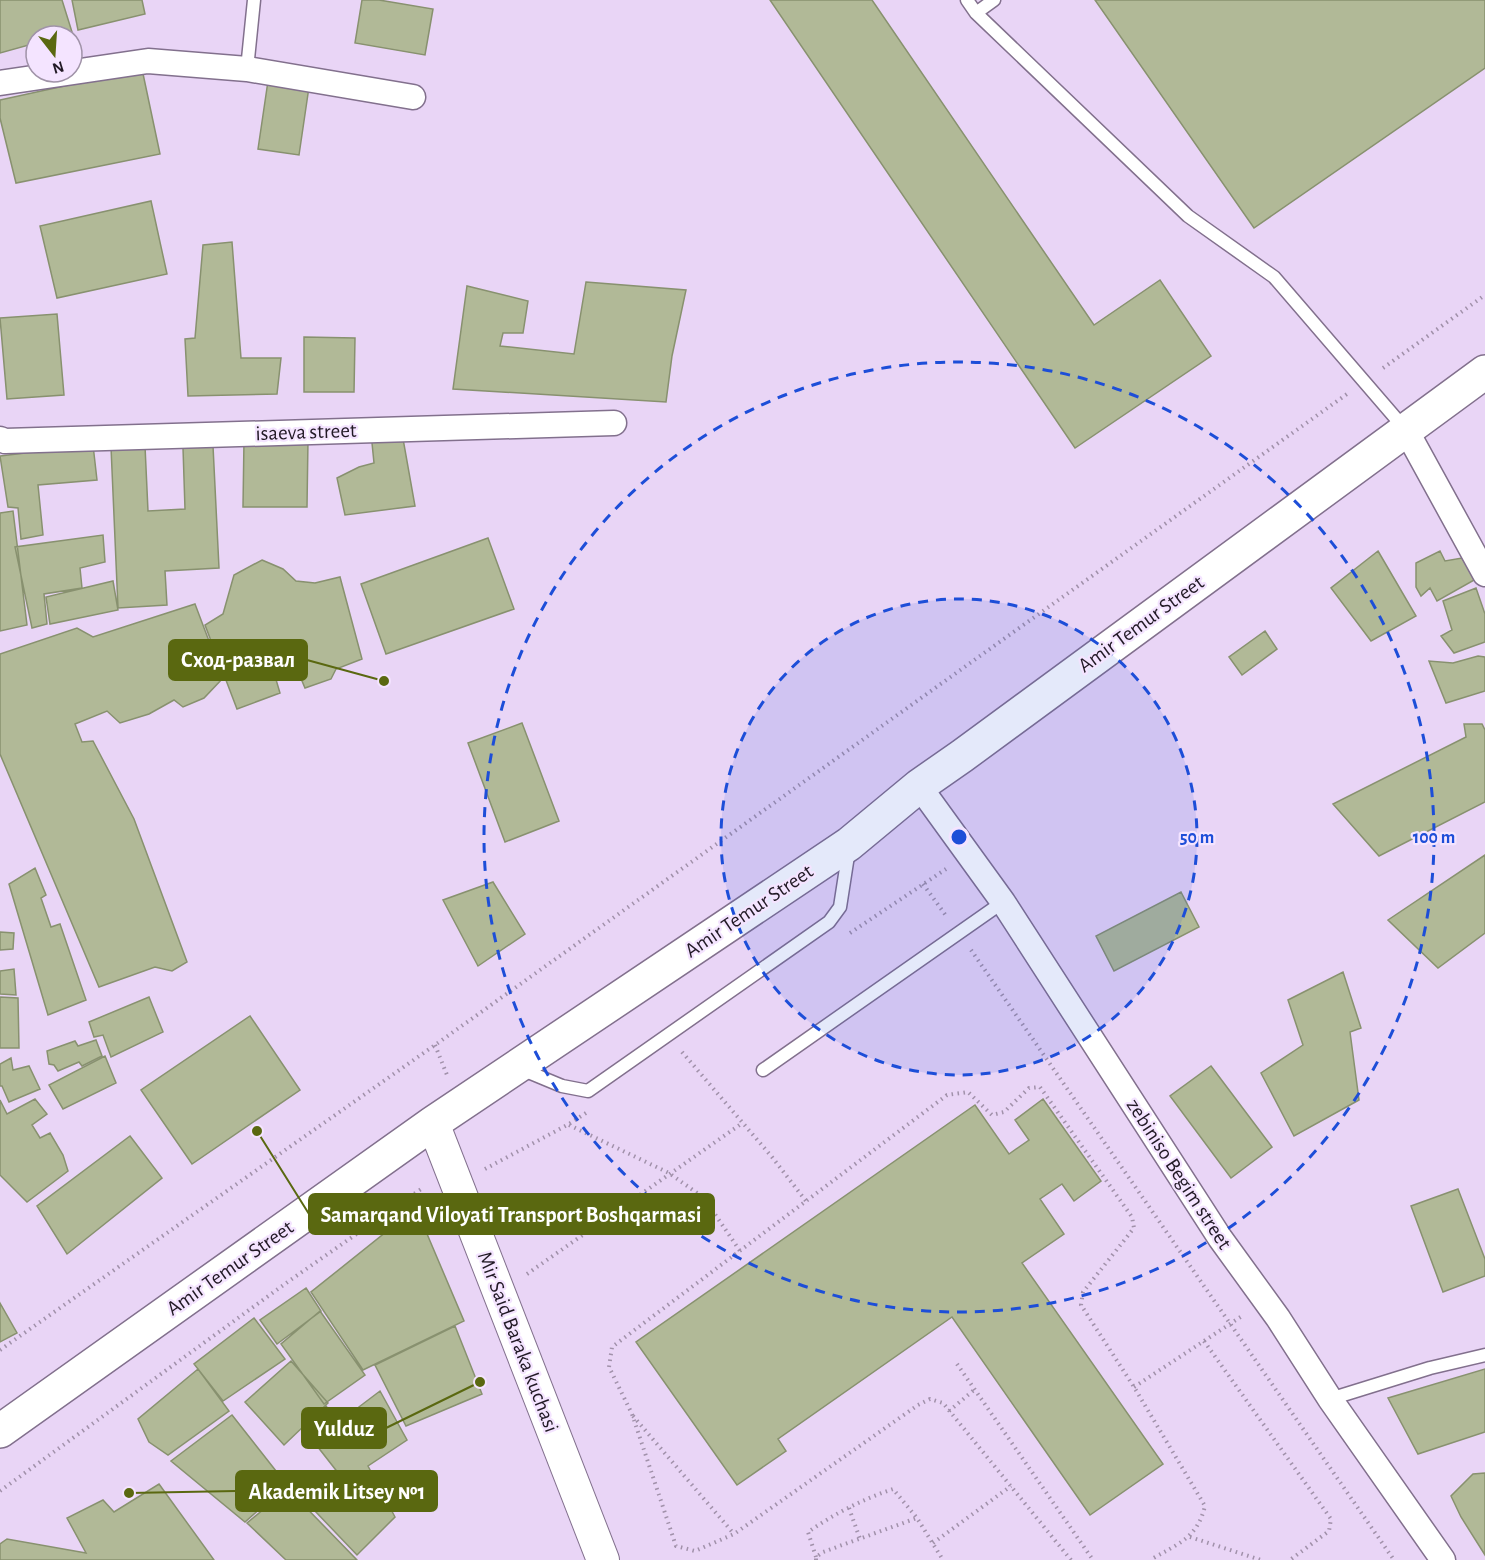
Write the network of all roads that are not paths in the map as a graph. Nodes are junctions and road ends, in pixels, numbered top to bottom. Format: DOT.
graph roads {
  1 [pos="254,0"];
  2 [pos="968,0"];
  3 [pos="994,0"];
  4 [pos="976,13"];
  5 [pos="247,69"];
  6 [pos="0,83"];
  7 [pos="413,97"];
  8 [pos="1485,372"];
  9 [pos="614,423"];
  10 [pos="1406,430"];
  11 [pos="0,439"];
  12 [pos="1485,574"];
  13 [pos="919,786"];
  14 [pos="849,844"];
  15 [pos="1003,902"];
  16 [pos="518,1067"];
  17 [pos="763,1070"];
  18 [pos="433,1123"];
  19 [pos="1485,1355"];
  20 [pos="1330,1399"];
  21 [pos="0,1431"];
  22 [pos="603,1560"];
  23 [pos="1443,1560"];
  1 -- 5 [label="lane"];
  2 -- 4 [label="lane"];
  3 -- 4 [label="lane"];
  4 -- 10 [label="lane"];
  5 -- 6 [label="street"];
  5 -- 7 [label="street"];
  8 -- 10 [label="main road, Amir Temur Street"];
  9 -- 11 [label="street, isaeva street"];
  10 -- 12 [label="street"];
  10 -- 13 [label="main road, Amir Temur Street"];
  13 -- 14 [label="main road, Amir Temur Street"];
  13 -- 15 [label="street, zebiniso Begim street"];
  14 -- 16 [label="main road, Amir Temur Street"];
  14 -- 16 [label="lane"];
  15 -- 17 [label="lane"];
  15 -- 20 [label="street, zebiniso Begim street"];
  16 -- 18 [label="main road, Amir Temur Street"];
  18 -- 21 [label="main road, Amir Temur Street"];
  18 -- 22 [label="street, Mir Said Baraka kuchasi"];
  19 -- 20 [label="lane"];
  20 -- 23 [label="street, zebiniso Begim street"];
}
